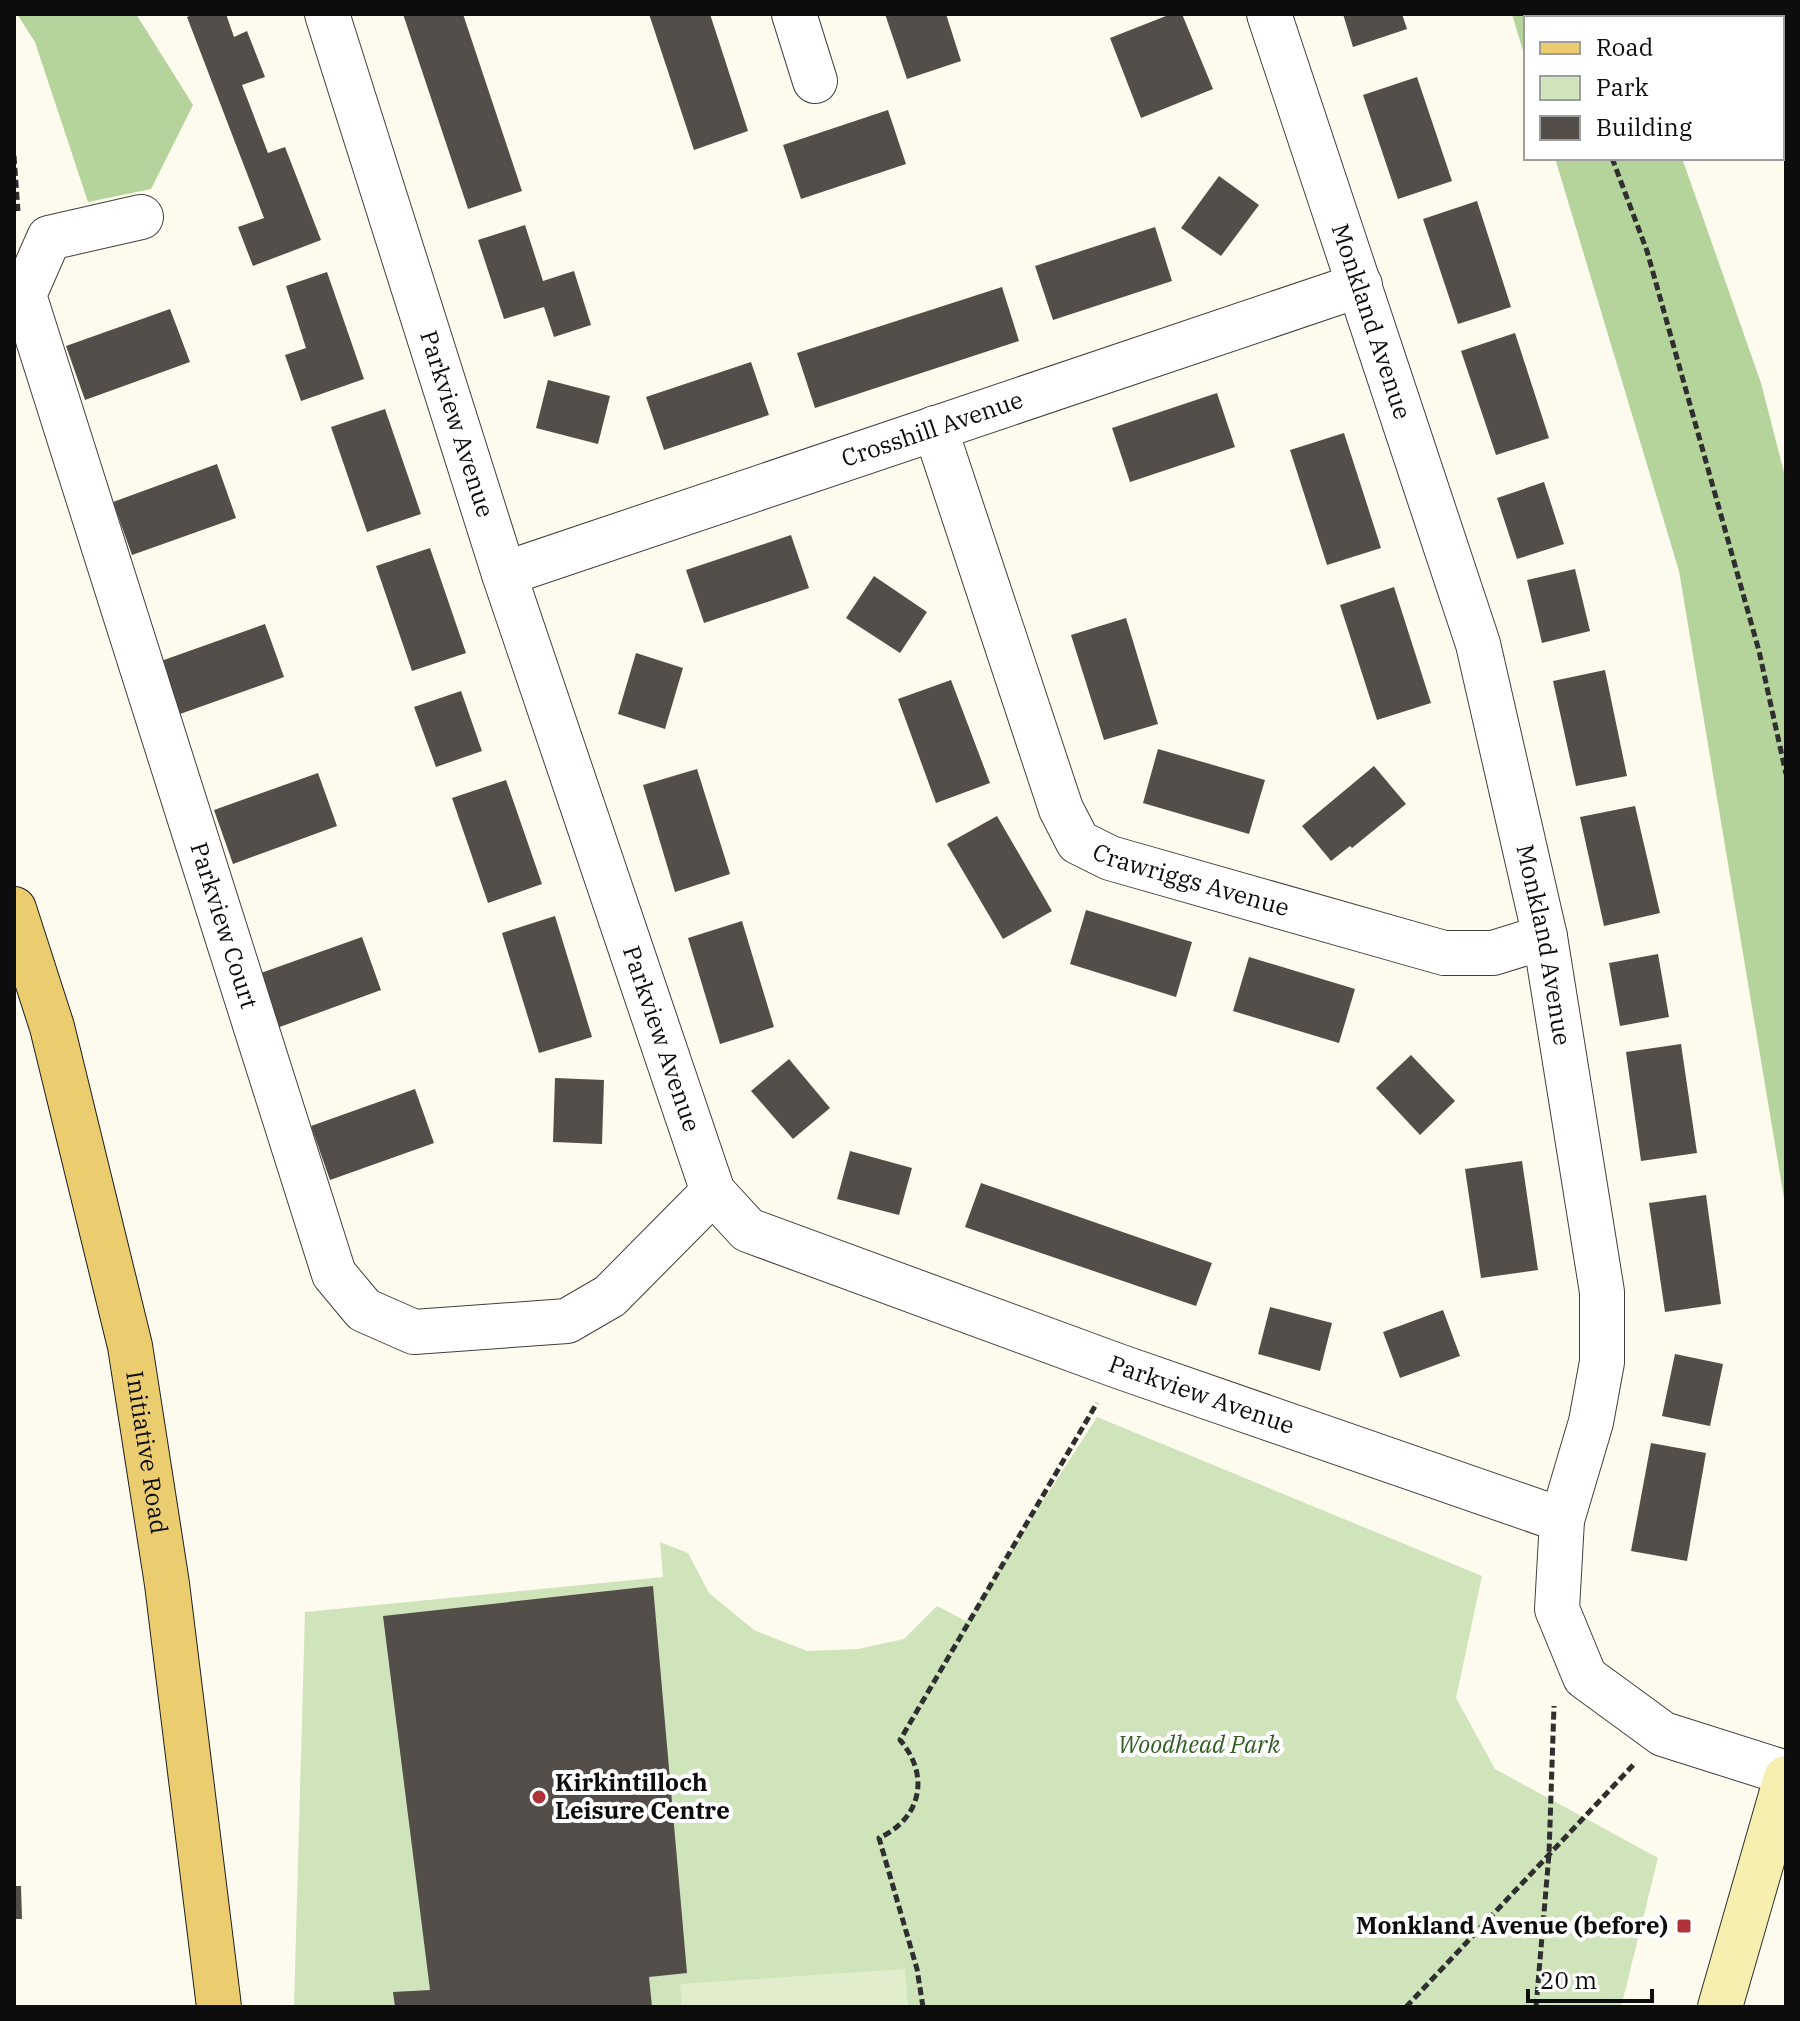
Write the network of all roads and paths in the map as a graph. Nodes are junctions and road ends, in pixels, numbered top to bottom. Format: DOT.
graph roads {
  1 [pos="327,14"];
  2 [pos="794,14"];
  3 [pos="1269,14"];
  4 [pos="815,81"];
  5 [pos="1613,160"];
  6 [pos="141,217"];
  7 [pos="1360,285"];
  8 [pos="935,428"];
  9 [pos="504,574"];
  10 [pos="1786,774"];
  11 [pos="14,909"];
  12 [pos="1545,937"];
  13 [pos="713,1192"];
  14 [pos="1118,1366"];
  15 [pos="1562,1520"];
  16 [pos="1554,1701"];
  17 [pos="1663,1734"];
  18 [pos="1786,1776"];
  19 [pos="1549,1854"];
  20 [pos="219,2007"];
  21 [pos="923,2007"];
  22 [pos="1406,2007"];
  23 [pos="1536,2007"];
  24 [pos="1720,2007"];
  1 -- 9 [label="street, Parkview Avenue"];
  2 -- 4 [label="street"];
  3 -- 7 [label="street, Monkland Avenue"];
  5 -- 10 [label="path"];
  6 -- 13 [label="street, Parkview Court"];
  7 -- 8 [label="street, Crosshill Avenue"];
  7 -- 12 [label="street, Monkland Avenue"];
  8 -- 9 [label="street, Crosshill Avenue"];
  8 -- 12 [label="street, Crawriggs Avenue"];
  9 -- 13 [label="street, Parkview Avenue"];
  11 -- 20 [label="main road, Initiative Road"];
  12 -- 15 [label="street, Monkland Avenue"];
  13 -- 14 [label="street, Parkview Avenue"];
  14 -- 15 [label="street, Parkview Avenue"];
  14 -- 21 [label="path"];
  15 -- 17 [label="street, Monkland Avenue"];
  16 -- 19 [label="path"];
  17 -- 18 [label="street, Monkland Avenue"];
  17 -- 19 [label="path"];
  18 -- 24 [label="main road"];
  19 -- 22 [label="path"];
  19 -- 23 [label="path"];
}
